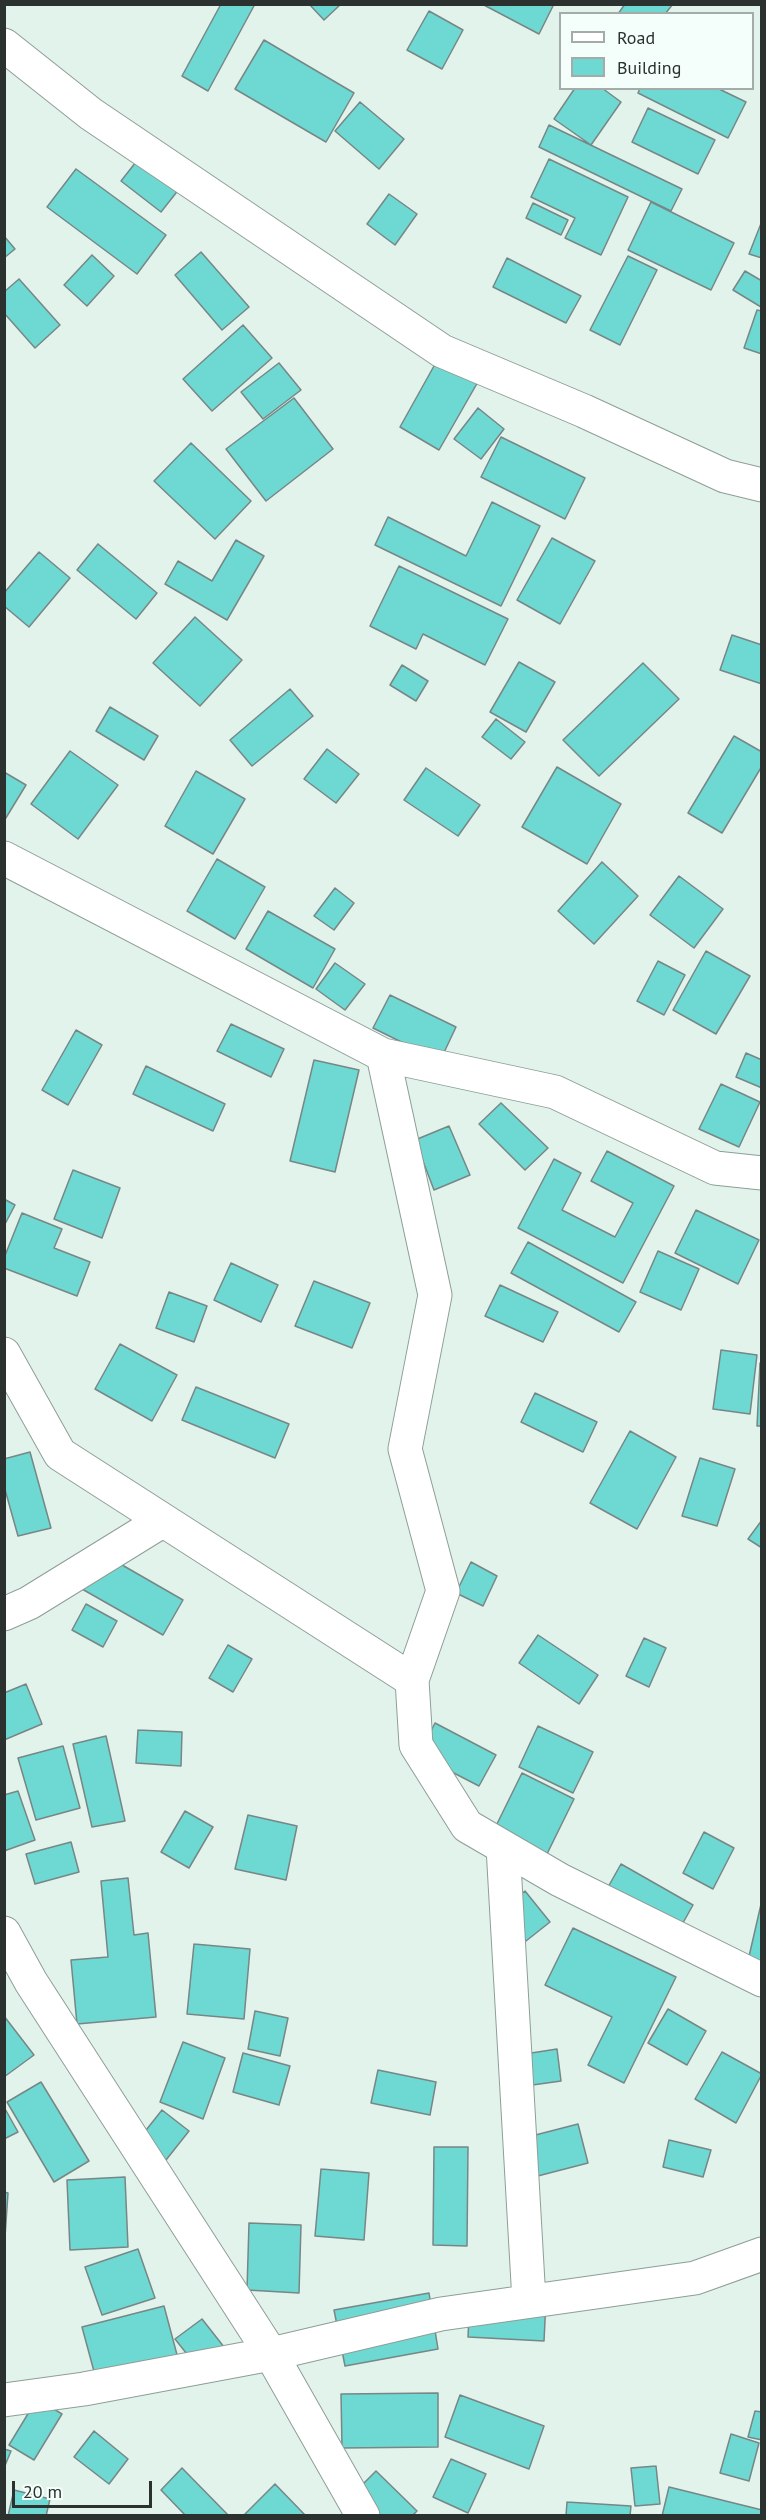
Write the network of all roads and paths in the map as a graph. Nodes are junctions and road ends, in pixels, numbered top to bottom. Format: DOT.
graph roads {
  1 [pos="4,45"];
  2 [pos="762,485"];
  3 [pos="4,858"];
  4 [pos="383,1055"];
  5 [pos="762,1173"];
  6 [pos="4,1354"];
  7 [pos="162,1521"];
  8 [pos="4,1614"];
  9 [pos="412,1680"];
  10 [pos="503,1847"];
  11 [pos="4,1933"];
  12 [pos="762,1980"];
  13 [pos="762,2254"];
  14 [pos="529,2301"];
  15 [pos="271,2354"];
  16 [pos="4,2400"];
  17 [pos="363,2516"];
  1 -- 2 [label="street"];
  3 -- 4 [label="street"];
  4 -- 5 [label="street"];
  4 -- 9 [label="street"];
  6 -- 7 [label="street"];
  7 -- 8 [label="street"];
  7 -- 9 [label="street"];
  9 -- 10 [label="street"];
  10 -- 12 [label="street"];
  10 -- 14 [label="street"];
  11 -- 15 [label="street"];
  13 -- 14 [label="street"];
  14 -- 15 [label="street"];
  15 -- 16 [label="street"];
  15 -- 17 [label="street"];
}
